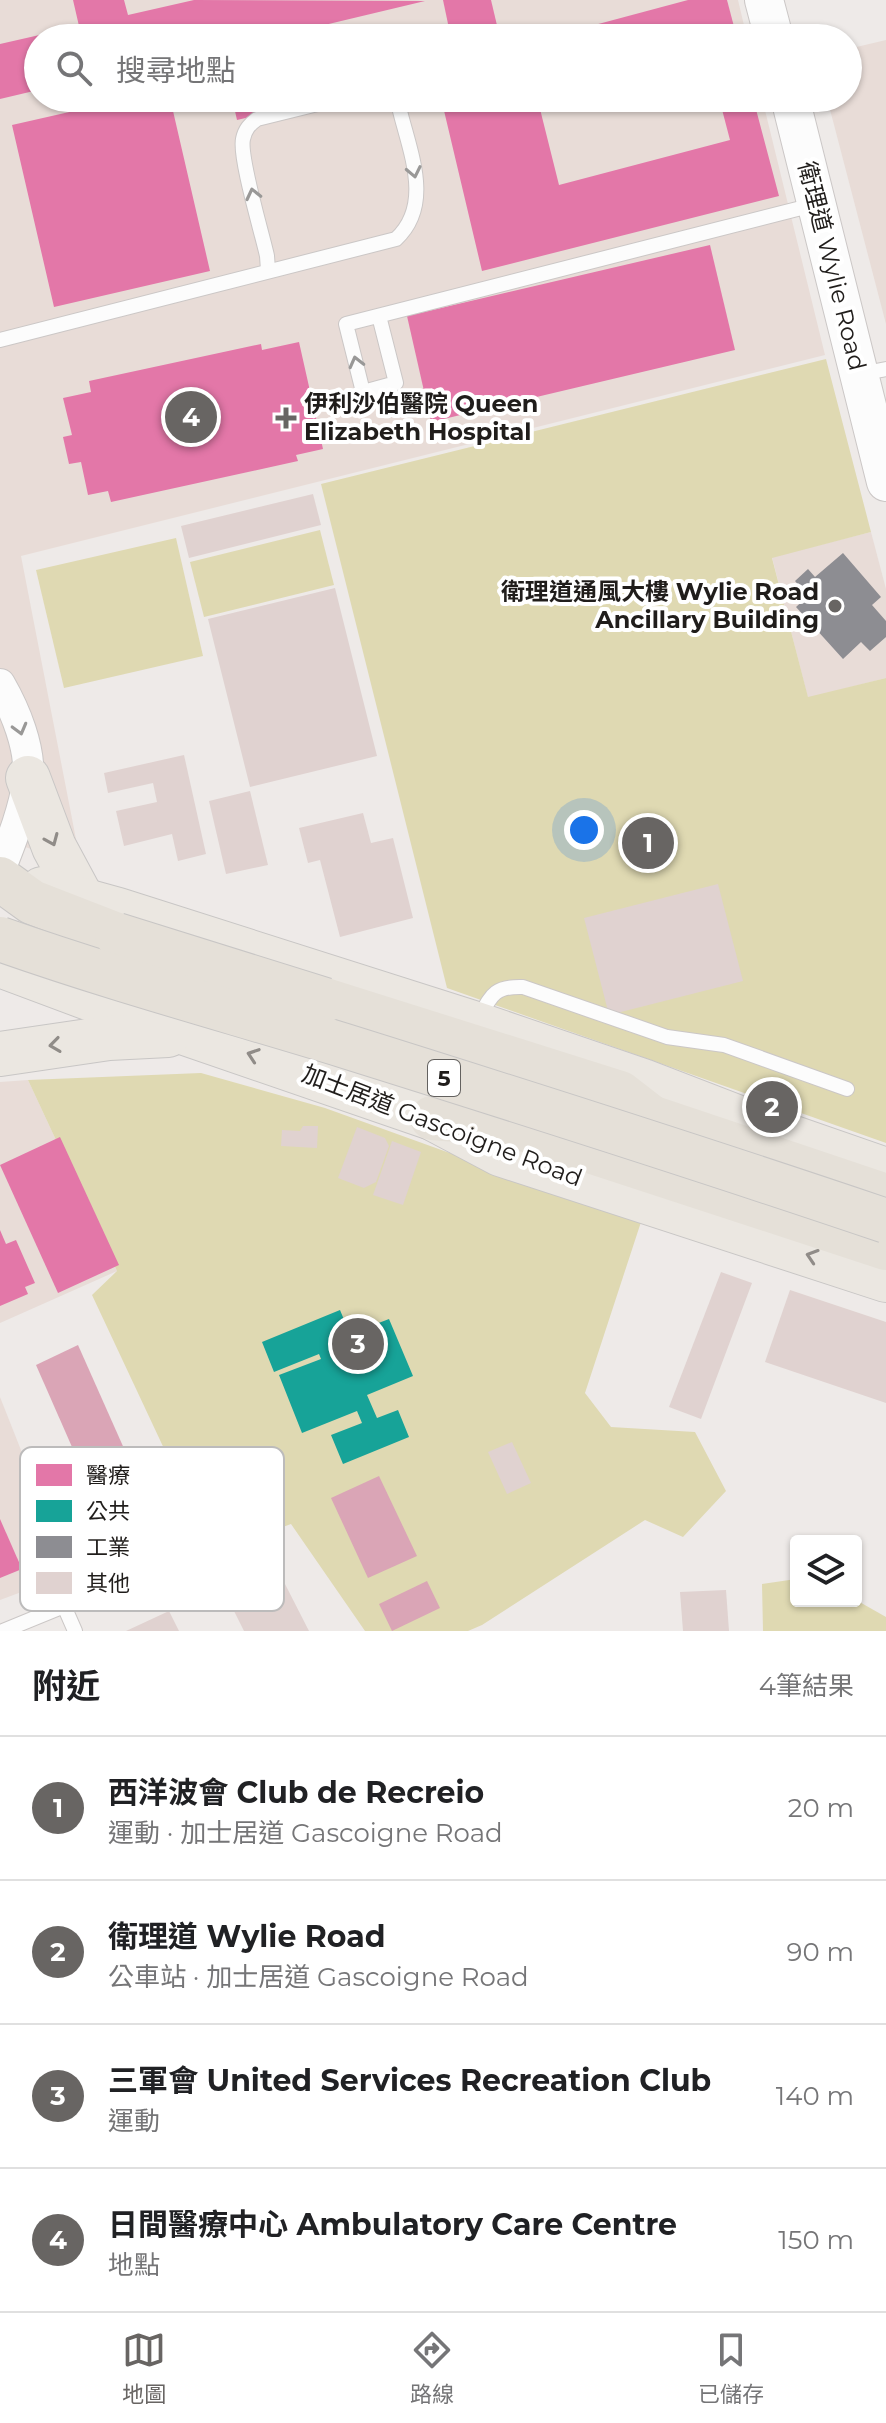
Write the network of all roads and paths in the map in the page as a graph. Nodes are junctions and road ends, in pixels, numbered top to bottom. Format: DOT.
graph roads {
  1 [pos="764,0"];
  2 [pos="770,24"];
  3 [pos="285,112"];
  4 [pos="400,112"];
  5 [pos="794,112"];
  6 [pos="817,204"];
  7 [pos="268,270"];
  8 [pos="379,316"];
  9 [pos="0,340"];
  10 [pos="873,372"];
  11 [pos="886,482"];
  12 [pos="0,684"];
  13 [pos="28,778"];
  14 [pos="0,870"];
  15 [pos="0,878"];
  16 [pos="82,899"];
  17 [pos="0,917"];
  18 [pos="0,939"];
  19 [pos="0,965"];
  20 [pos="476,1024"];
  21 [pos="196,1036"];
  22 [pos="0,1054"];
  23 [pos="847,1089"];
  24 [pos="651,1117"];
  25 [pos="432,1118"];
  26 [pos="886,1170"];
  27 [pos="886,1196"];
  28 [pos="886,1221"];
  29 [pos="886,1248"];
  30 [pos="886,1280"];
  31 [pos="52,1611"];
  32 [pos="66,1611"];
  33 [pos="3,1631"];
  34 [pos="75,1631"];
  1 -- 2 [label="street"];
  7 -- 3 [label="lane, one-way"];
  4 -- 7 [label="lane, one-way"];
  5 -- 6 [label="street, 衛理道 Wylie Road"];
  6 -- 8 [label="lane"];
  6 -- 10 [label="street, 衛理道 Wylie Road"];
  7 -- 9 [label="lane"];
  8 -- 8 [label="lane, one-way"];
  10 -- 11 [label="street, 衛理道 Wylie Road"];
  12 -- 13 [label="street, one-way"];
  13 -- 14 [label="street"];
  13 -- 16 [label="main road, one-way"];
  15 -- 16 [label="main road"];
  15 -- 24 [label="highway, bridge"];
  16 -- 20 [label="main road"];
  17 -- 24 [label="highway, 5"];
  18 -- 28 [label="highway, 5, bridge"];
  19 -- 21 [label="main road, 加士居道 Gascoigne Road"];
  20 -- 23 [label="lane"];
  20 -- 26 [label="main road"];
  21 -- 22 [label="main road, one-way"];
  25 -- 21 [label="main road, 加士居道 Gascoigne Road, one-way"];
  24 -- 27 [label="highway, 5"];
  25 -- 29 [label="highway"];
  30 -- 25 [label="main road, 加士居道 Gascoigne Road, one-way"];
  31 -- 33 [label="lane"];
  32 -- 34 [label="lane"];
}
